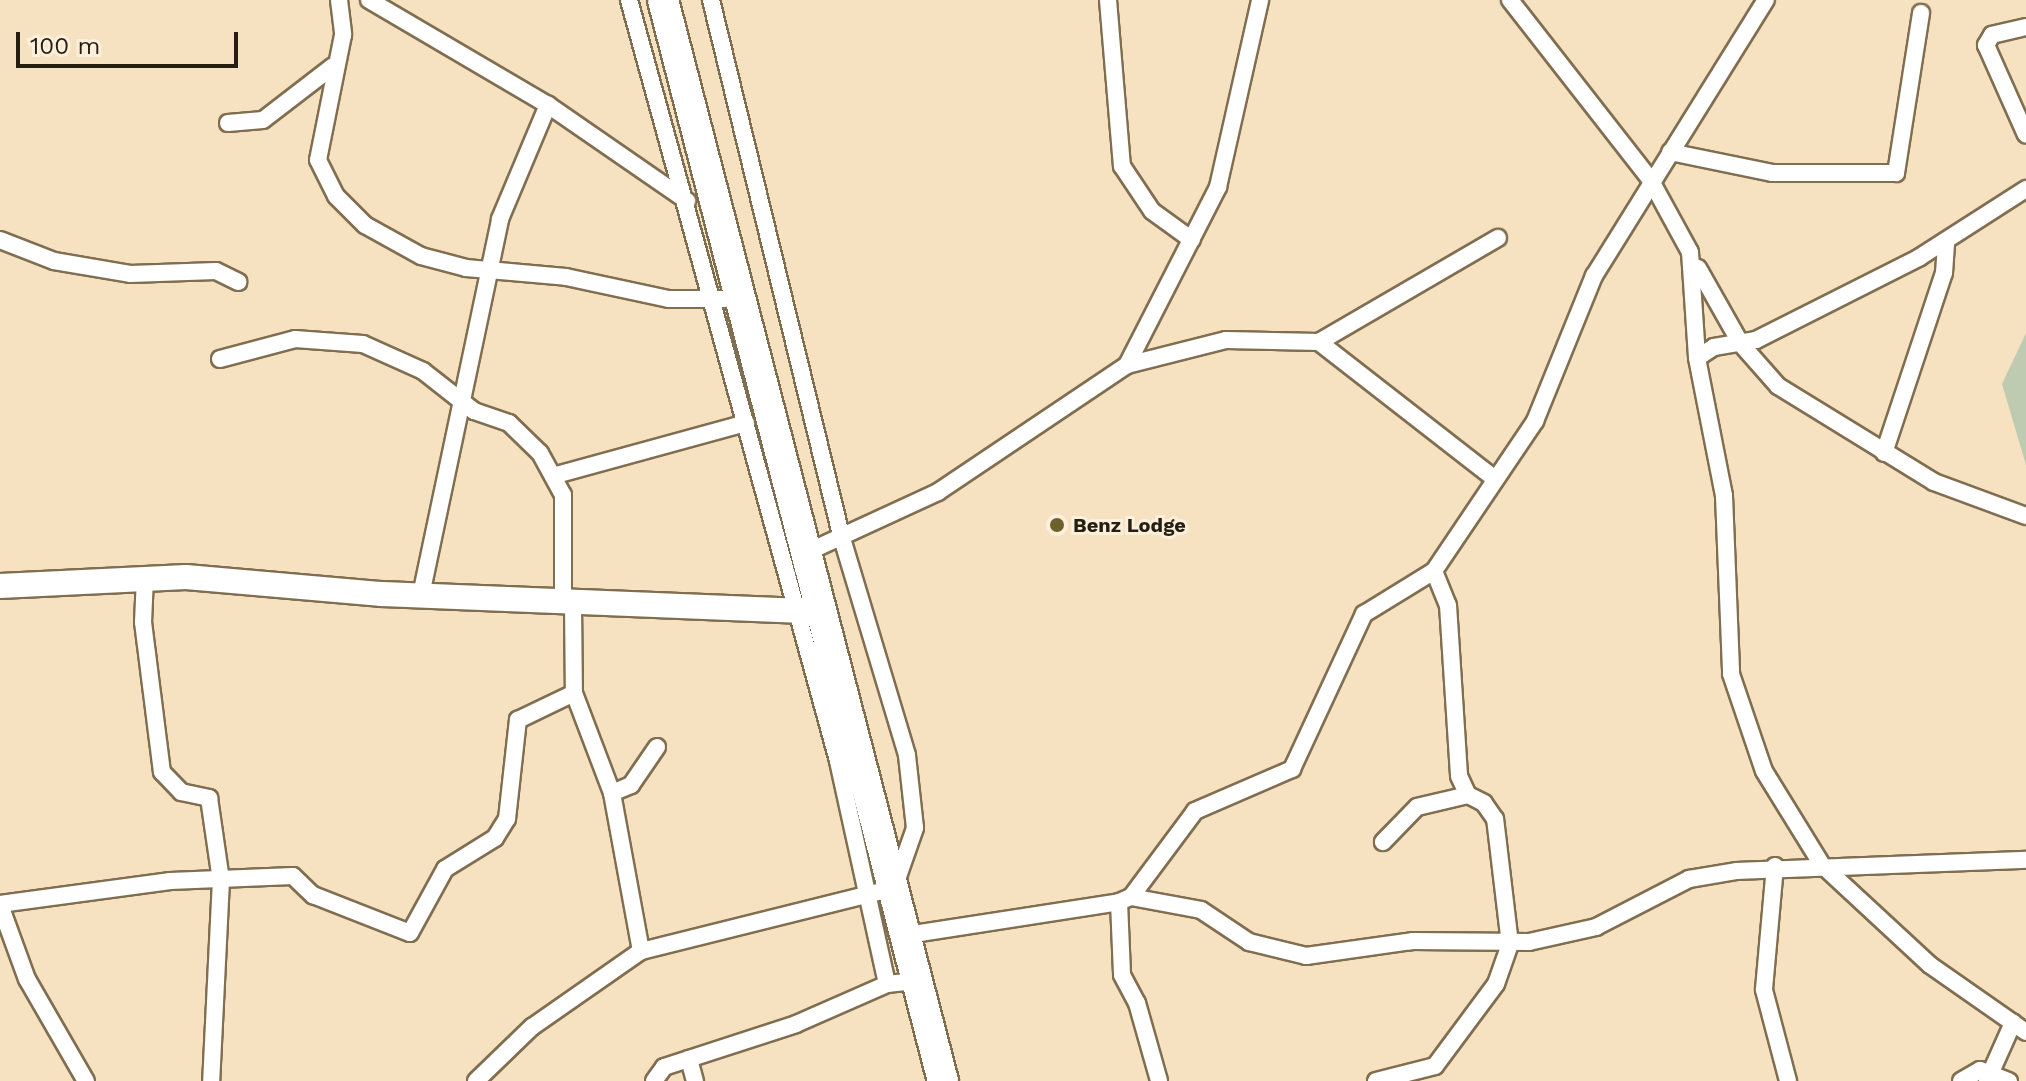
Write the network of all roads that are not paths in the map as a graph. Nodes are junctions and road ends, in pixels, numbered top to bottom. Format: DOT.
graph roads {
  1 [pos="339,0"];
  2 [pos="369,0"];
  3 [pos="629,0"];
  4 [pos="663,0"];
  5 [pos="711,0"];
  6 [pos="1108,0"];
  7 [pos="1260,0"];
  8 [pos="1510,0"];
  9 [pos="1766,0"];
  10 [pos="1921,13"];
  11 [pos="2026,27"];
  12 [pos="334,64"];
  13 [pos="548,105"];
  14 [pos="228,123"];
  15 [pos="2026,135"];
  16 [pos="1670,152"];
  17 [pos="1650,179"];
  18 [pos="2026,189"];
  19 [pos="687,201"];
  20 [pos="721,219"];
  21 [pos="1498,238"];
  22 [pos="0,240"];
  23 [pos="1192,240"];
  24 [pos="1946,241"];
  25 [pos="1690,252"];
  26 [pos="487,271"];
  27 [pos="239,282"];
  28 [pos="728,299"];
  29 [pos="1319,342"];
  30 [pos="1741,344"];
  31 [pos="1697,358"];
  32 [pos="220,359"];
  33 [pos="1127,365"];
  34 [pos="458,402"];
  35 [pos="746,423"];
  36 [pos="1884,453"];
  37 [pos="556,475"];
  38 [pos="1495,479"];
  39 [pos="2026,516"];
  40 [pos="842,539"];
  41 [pos="808,552"];
  42 [pos="1434,571"];
  43 [pos="145,577"];
  44 [pos="0,586"];
  45 [pos="421,595"];
  46 [pos="568,604"];
  47 [pos="792,611"];
  48 [pos="823,612"];
  49 [pos="574,693"];
  50 [pos="657,747"];
  51 [pos="612,793"];
  52 [pos="1468,795"];
  53 [pos="1383,842"];
  54 [pos="2026,860"];
  55 [pos="1822,865"];
  56 [pos="1775,866"];
  57 [pos="221,880"];
  58 [pos="880,893"];
  59 [pos="1125,900"];
  60 [pos="0,904"];
  61 [pos="907,935"];
  62 [pos="1510,944"];
  63 [pos="641,951"];
  64 [pos="918,981"];
  65 [pos="887,984"];
  66 [pos="2019,1028"];
  67 [pos="689,1059"];
  68 [pos="1989,1077"];
  69 [pos="484,1078"];
  70 [pos="86,1081"];
  71 [pos="211,1081"];
  72 [pos="654,1081"];
  73 [pos="695,1081"];
  74 [pos="943,1081"];
  75 [pos="1159,1081"];
  76 [pos="1376,1081"];
  77 [pos="1788,1081"];
  78 [pos="1961,1081"];
  79 [pos="2009,1081"];
  1 -- 12 [label="street"];
  2 -- 13 [label="street"];
  3 -- 19 [label="street"];
  4 -- 20 [label="highway"];
  5 -- 40 [label="street"];
  6 -- 23 [label="street"];
  7 -- 23 [label="street"];
  8 -- 17 [label="street"];
  9 -- 16 [label="street"];
  10 -- 16 [label="street"];
  11 -- 15 [label="street"];
  12 -- 14 [label="street"];
  12 -- 26 [label="street"];
  13 -- 19 [label="street"];
  13 -- 26 [label="street"];
  16 -- 17 [label="street"];
  17 -- 25 [label="street"];
  17 -- 38 [label="street"];
  18 -- 24 [label="street"];
  19 -- 20 [label="street"];
  19 -- 28 [label="street"];
  20 -- 28 [label="highway"];
  21 -- 29 [label="street"];
  22 -- 27 [label="street"];
  23 -- 33 [label="street"];
  24 -- 30 [label="street"];
  24 -- 36 [label="street"];
  25 -- 30 [label="street"];
  25 -- 31 [label="street"];
  26 -- 28 [label="street"];
  26 -- 34 [label="street"];
  28 -- 35 [label="street"];
  28 -- 41 [label="highway"];
  29 -- 33 [label="street"];
  29 -- 38 [label="street"];
  30 -- 31 [label="street"];
  30 -- 36 [label="street"];
  31 -- 55 [label="street"];
  32 -- 34 [label="street"];
  33 -- 40 [label="street"];
  34 -- 37 [label="street"];
  34 -- 45 [label="street"];
  35 -- 37 [label="street"];
  35 -- 47 [label="street"];
  36 -- 39 [label="street"];
  37 -- 46 [label="street"];
  38 -- 42 [label="street"];
  40 -- 41 [label="street"];
  40 -- 58 [label="street"];
  41 -- 48 [label="highway"];
  42 -- 52 [label="street"];
  42 -- 59 [label="street"];
  43 -- 44 [label="street"];
  43 -- 45 [label="street"];
  43 -- 57 [label="street"];
  45 -- 46 [label="street"];
  46 -- 47 [label="street"];
  46 -- 49 [label="street"];
  47 -- 48 [label="street"];
  47 -- 58 [label="street"];
  48 -- 58 [label="highway"];
  49 -- 51 [label="street"];
  49 -- 57 [label="street"];
  50 -- 51 [label="street"];
  51 -- 63 [label="street"];
  52 -- 53 [label="street"];
  52 -- 62 [label="street"];
  54 -- 55 [label="street"];
  55 -- 56 [label="street"];
  55 -- 66 [label="street"];
  56 -- 62 [label="street"];
  56 -- 77 [label="street"];
  57 -- 60 [label="street"];
  57 -- 71 [label="street"];
  58 -- 61 [label="highway"];
  58 -- 63 [label="street"];
  58 -- 65 [label="street"];
  59 -- 61 [label="street"];
  59 -- 62 [label="street"];
  59 -- 75 [label="street"];
  60 -- 70 [label="street"];
  61 -- 64 [label="highway"];
  62 -- 76 [label="street"];
  63 -- 69 [label="street"];
  64 -- 65 [label="street"];
  64 -- 74 [label="highway"];
  65 -- 67 [label="street"];
  66 -- 68 [label="street"];
  67 -- 72 [label="street"];
  67 -- 73 [label="street"];
  68 -- 78 [label="street"];
  68 -- 79 [label="street"];
}
